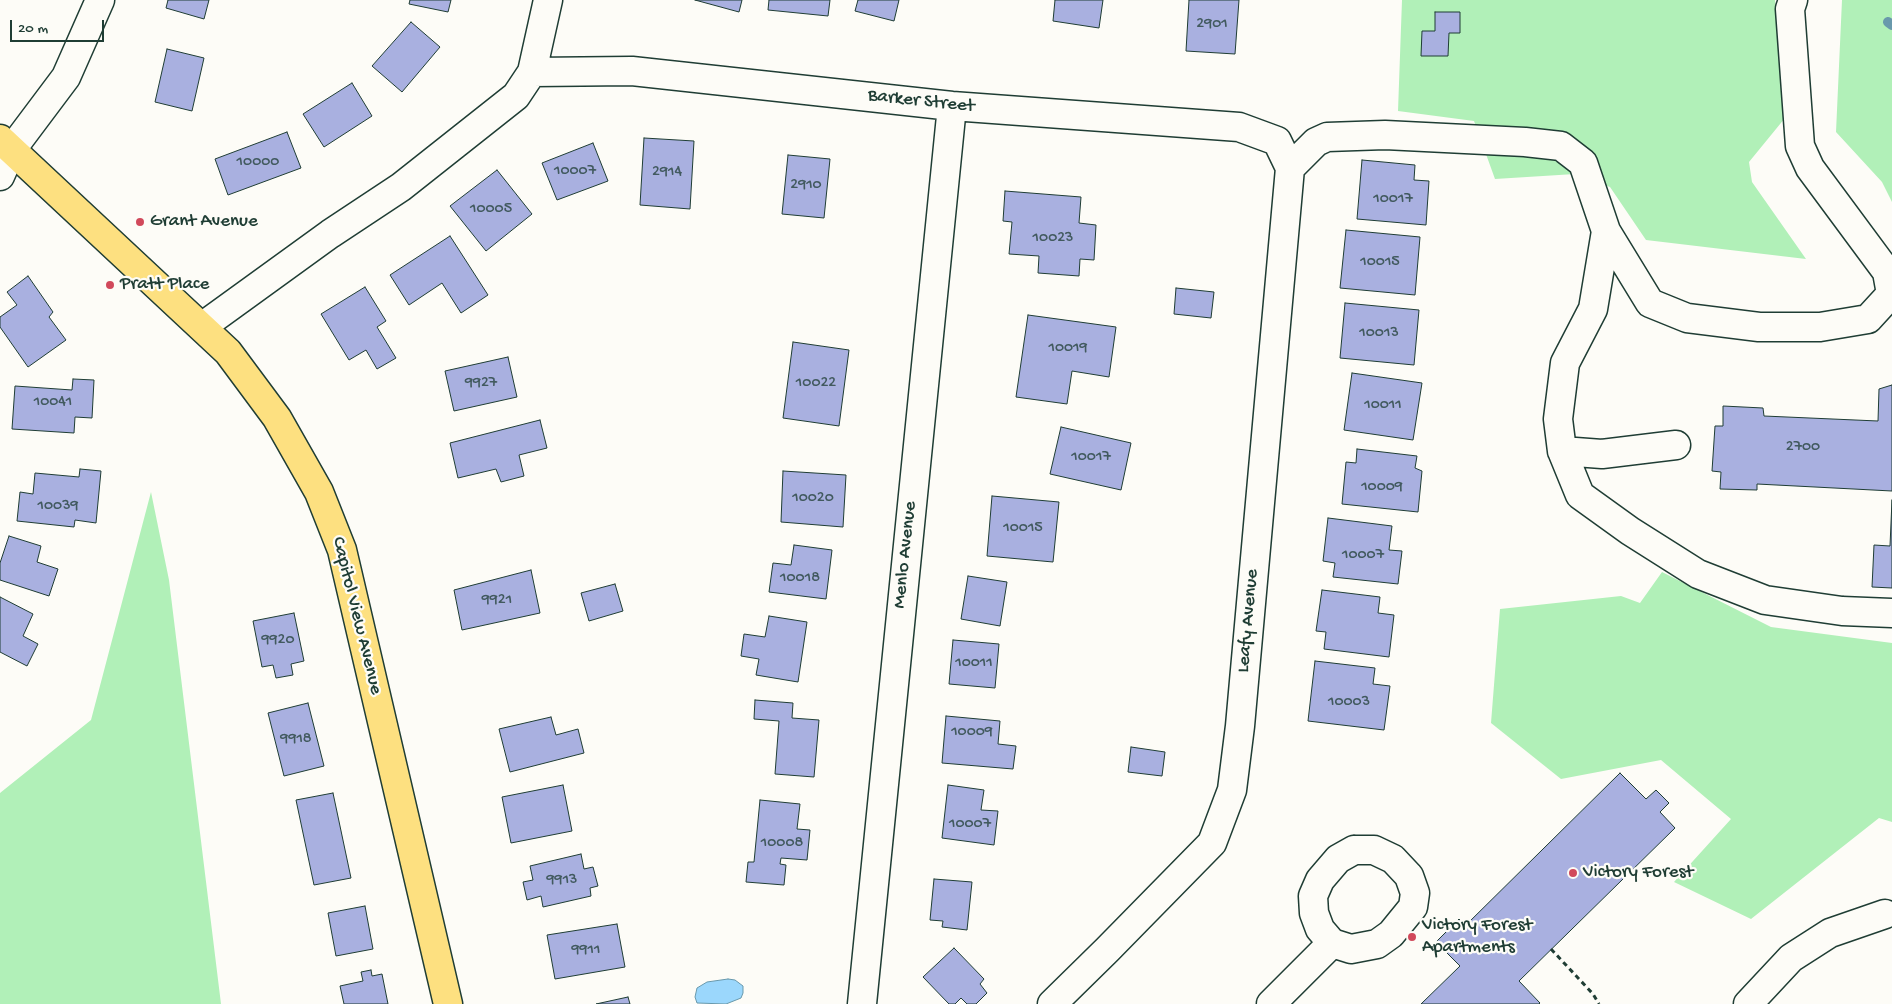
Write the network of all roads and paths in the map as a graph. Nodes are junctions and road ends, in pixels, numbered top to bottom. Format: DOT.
graph roads {
  1 [pos="100,0"];
  2 [pos="548,0"];
  3 [pos="1794,0"];
  4 [pos="532,72"];
  5 [pos="952,106"];
  6 [pos="6,144"];
  7 [pos="1290,168"];
  8 [pos="0,176"];
  9 [pos="1606,231"];
  10 [pos="203,326"];
  11 [pos="1676,445"];
  12 [pos="1562,451"];
  13 [pos="1892,613"];
  14 [pos="1885,914"];
  15 [pos="1332,943"];
  16 [pos="1551,949"];
  17 [pos="448,1004"];
  18 [pos="862,1004"];
  19 [pos="1052,1004"];
  20 [pos="1271,1004"];
  21 [pos="1599,1004"];
  22 [pos="1748,1004"];
  1 -- 6 [label="street"];
  2 -- 4 [label="street"];
  3 -- 9 [label="street"];
  4 -- 5 [label="street, Barker Street"];
  4 -- 10 [label="street"];
  5 -- 7 [label="street, Barker Street"];
  5 -- 18 [label="street, Menlo Avenue"];
  6 -- 8 [label="street"];
  6 -- 10 [label="main road, Capitol View Avenue"];
  7 -- 9 [label="street"];
  7 -- 19 [label="street, Leafy Avenue"];
  9 -- 12 [label="street"];
  10 -- 17 [label="main road, Capitol View Avenue"];
  11 -- 12 [label="street"];
  12 -- 13 [label="street"];
  14 -- 22 [label="street"];
  15 -- 20 [label="street"];
  16 -- 21 [label="path"];
}
